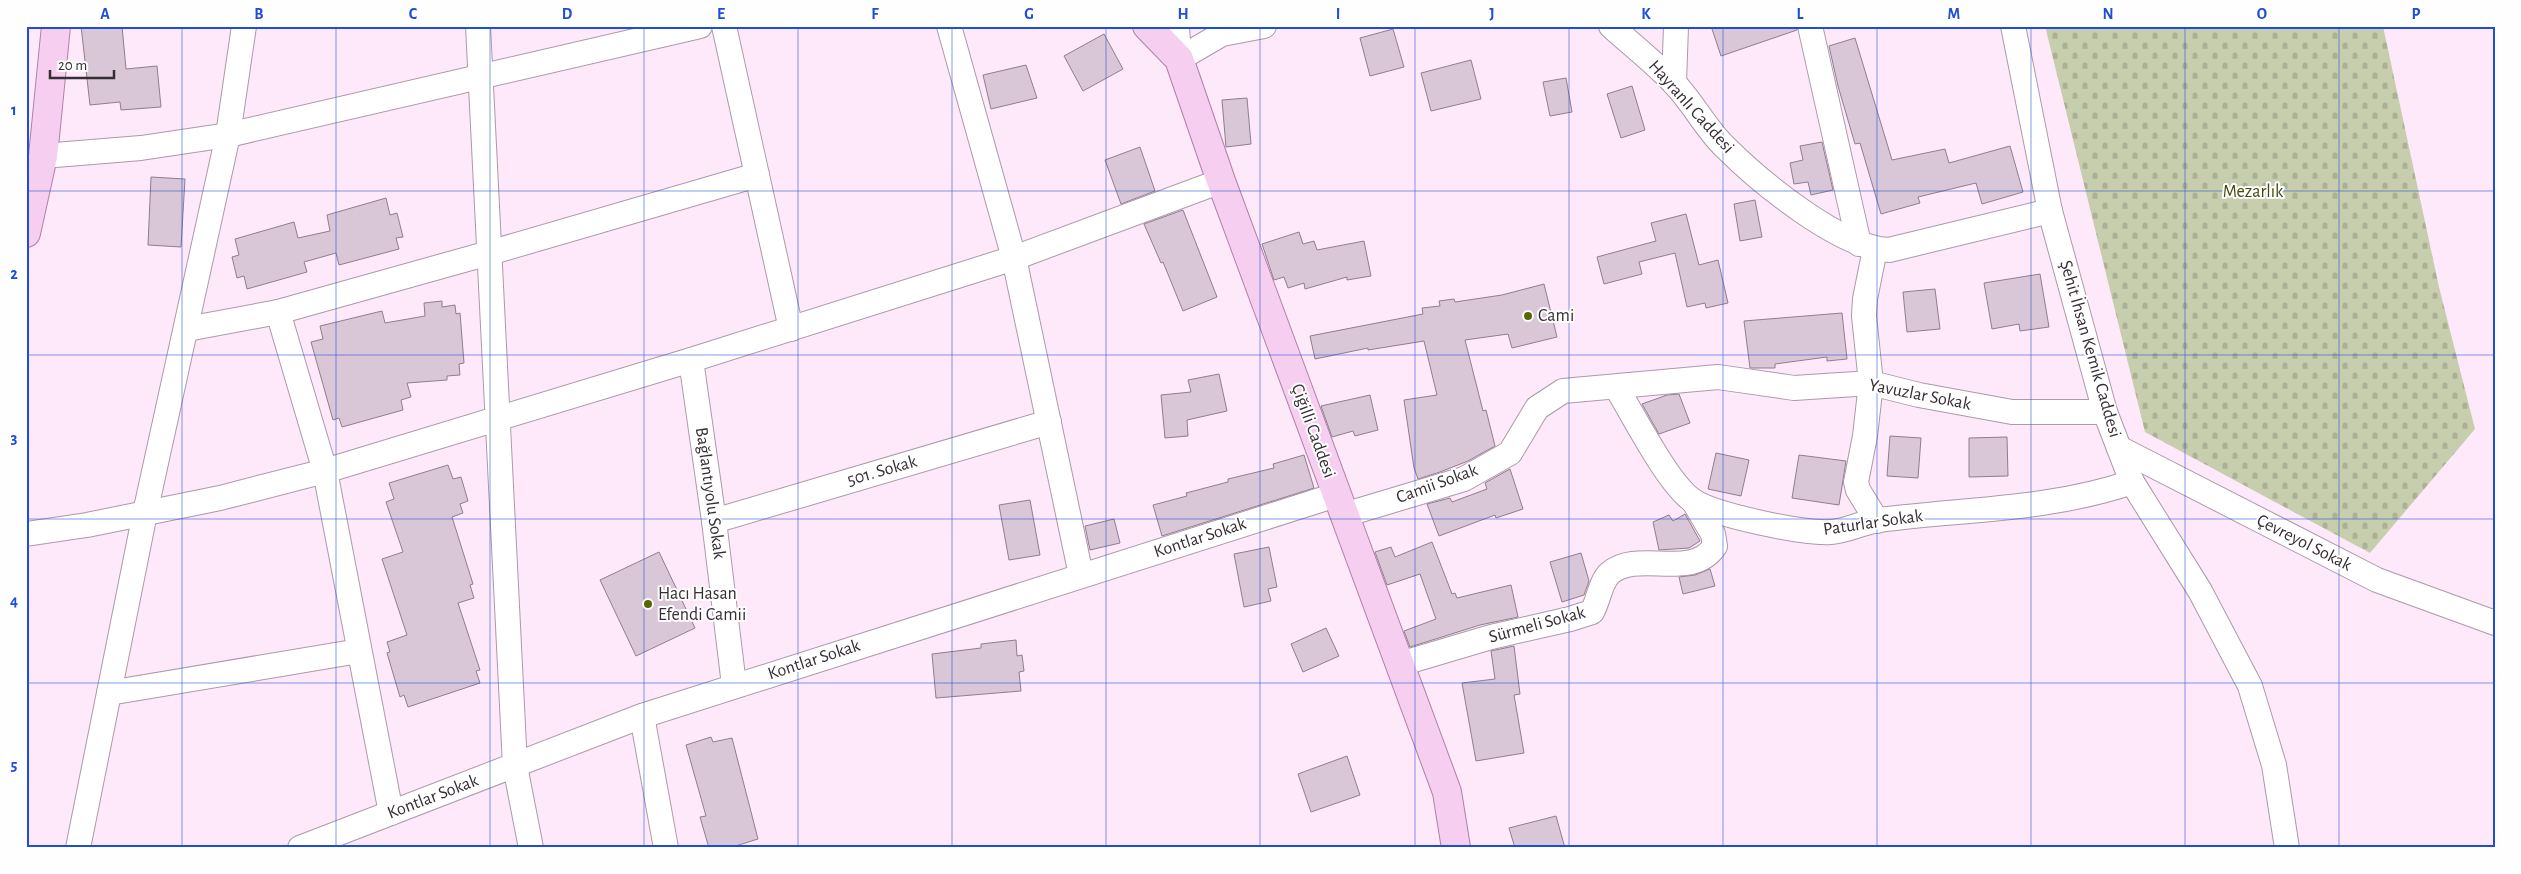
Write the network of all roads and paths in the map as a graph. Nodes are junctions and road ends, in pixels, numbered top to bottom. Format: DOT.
graph roads {
  1 [pos="56,26"];
  2 [pos="244,26"];
  3 [pos="478,26"];
  4 [pos="724,26"];
  5 [pos="949,26"];
  6 [pos="1147,26"];
  7 [pos="1176,26"];
  8 [pos="1264,26"];
  9 [pos="1611,26"];
  10 [pos="1676,26"];
  11 [pos="1810,26"];
  12 [pos="2013,26"];
  13 [pos="692,27"];
  14 [pos="1179,59"];
  15 [pos="481,78"];
  16 [pos="1674,83"];
  17 [pos="228,135"];
  18 [pos="43,156"];
  19 [pos="757,175"];
  20 [pos="1221,181"];
  21 [pos="2050,211"];
  22 [pos="26,233"];
  23 [pos="1867,247"];
  24 [pos="489,253"];
  25 [pos="1014,258"];
  26 [pos="278,312"];
  27 [pos="187,329"];
  28 [pos="791,330"];
  29 [pos="691,360"];
  30 [pos="1871,382"];
  31 [pos="1616,387"];
  32 [pos="2105,412"];
  33 [pos="497,418"];
  34 [pos="1049,422"];
  35 [pos="2119,448"];
  36 [pos="325,471"];
  37 [pos="2132,482"];
  38 [pos="1694,502"];
  39 [pos="1340,505"];
  40 [pos="145,514"];
  41 [pos="714,520"];
  42 [pos="1876,520"];
  43 [pos="26,534"];
  44 [pos="1081,575"];
  45 [pos="2495,623"];
  46 [pos="359,651"];
  47 [pos="1400,664"];
  48 [pos="734,685"];
  49 [pos="109,693"];
  50 [pos="642,716"];
  51 [pos="515,766"];
  52 [pos="391,813"];
  53 [pos="78,848"];
  54 [pos="300,848"];
  55 [pos="531,848"];
  56 [pos="666,848"];
  57 [pos="1456,848"];
  58 [pos="2287,848"];
  1 -- 18 [label="main road"];
  2 -- 17 [label="street"];
  3 -- 15 [label="street"];
  4 -- 19 [label="street"];
  5 -- 25 [label="street"];
  6 -- 14 [label="main road, Çiğilli Caddesi"];
  7 -- 14 [label="street"];
  8 -- 14 [label="street"];
  9 -- 16 [label="street, Hayranlı Caddesi"];
  10 -- 16 [label="street"];
  11 -- 23 [label="street"];
  12 -- 21 [label="street, Şehit İhsan Kemik Caddesi"];
  13 -- 15 [label="street"];
  14 -- 20 [label="main road, Çiğilli Caddesi"];
  15 -- 17 [label="street"];
  15 -- 24 [label="street"];
  16 -- 23 [label="street, Hayranlı Caddesi"];
  17 -- 18 [label="street"];
  17 -- 27 [label="street"];
  18 -- 22 [label="main road"];
  19 -- 24 [label="street"];
  19 -- 28 [label="street"];
  20 -- 25 [label="street"];
  20 -- 39 [label="main road, Çiğilli Caddesi"];
  21 -- 23 [label="street"];
  21 -- 32 [label="street, Şehit İhsan Kemik Caddesi"];
  23 -- 30 [label="street"];
  24 -- 26 [label="street"];
  24 -- 33 [label="street"];
  25 -- 28 [label="street"];
  25 -- 34 [label="street"];
  26 -- 27 [label="street"];
  26 -- 36 [label="street"];
  27 -- 40 [label="street"];
  28 -- 29 [label="street"];
  29 -- 33 [label="street"];
  29 -- 41 [label="street, Bağlantıyolu Sokak"];
  30 -- 31 [label="street, Yavuzlar Sokak"];
  30 -- 32 [label="street, Yavuzlar Sokak"];
  30 -- 42 [label="street"];
  31 -- 38 [label="street"];
  31 -- 39 [label="street, Camii Sokak"];
  32 -- 35 [label="street, Şehit İhsan Kemik Caddesi"];
  33 -- 36 [label="street"];
  33 -- 51 [label="street"];
  34 -- 41 [label="street, 501. Sokak"];
  34 -- 44 [label="street"];
  35 -- 37 [label="street, Şehit İhsan Kemik Caddesi"];
  35 -- 45 [label="street, Çevreyol Sokak"];
  36 -- 40 [label="street"];
  36 -- 46 [label="street"];
  37 -- 42 [label="street, Paturlar Sokak"];
  37 -- 58 [label="street, Şehit İhsan Kemik Caddesi"];
  38 -- 42 [label="street, Paturlar Sokak"];
  38 -- 47 [label="street, Sürmeli Sokak"];
  39 -- 44 [label="street, Kontlar Sokak"];
  39 -- 47 [label="main road, Çiğilli Caddesi"];
  40 -- 43 [label="street"];
  40 -- 49 [label="street"];
  41 -- 48 [label="street, Bağlantıyolu Sokak"];
  44 -- 48 [label="street, Kontlar Sokak"];
  46 -- 49 [label="street"];
  46 -- 52 [label="street"];
  47 -- 57 [label="main road, Çiğilli Caddesi"];
  48 -- 50 [label="street, Kontlar Sokak"];
  49 -- 53 [label="street"];
  50 -- 51 [label="street, Kontlar Sokak"];
  50 -- 56 [label="street"];
  51 -- 52 [label="street, Kontlar Sokak"];
  51 -- 55 [label="street"];
  52 -- 54 [label="street, Kontlar Sokak"];
}
